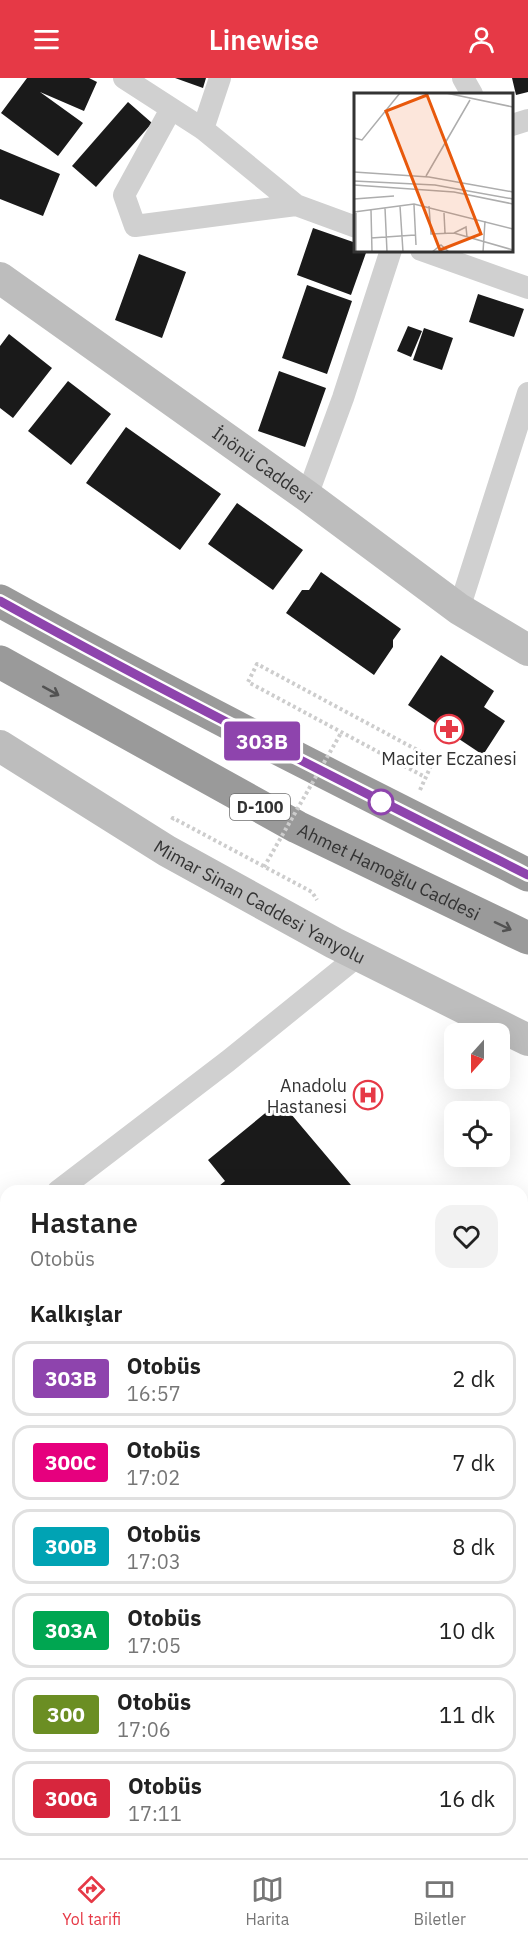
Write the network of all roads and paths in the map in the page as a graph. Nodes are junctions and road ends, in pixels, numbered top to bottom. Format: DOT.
graph roads {
  1 [pos="124,78"];
  2 [pos="220,78"];
  3 [pos="463,78"];
  4 [pos="471,93"];
  5 [pos="171,110"];
  6 [pos="528,120"];
  7 [pos="513,124"];
  8 [pos="203,129"];
  9 [pos="296,205"];
  10 [pos="354,226"];
  11 [pos="390,252"];
  12 [pos="427,252"];
  13 [pos="0,278"];
  14 [pos="528,288"];
  15 [pos="528,393"];
  16 [pos="307,496"];
  17 [pos="0,601"];
  18 [pos="459,609"];
  19 [pos="528,650"];
  20 [pos="0,662"];
  21 [pos="341,733"];
  22 [pos="0,746"];
  23 [pos="426,777"];
  24 [pos="408,815"];
  25 [pos="528,875"];
  26 [pos="312,892"];
  27 [pos="528,938"];
  28 [pos="358,956"];
  29 [pos="528,1041"];
  30 [pos="66,1185"];
  1 -- 5 [label="street"];
  2 -- 8 [label="street"];
  3 -- 4 [label="street"];
  5 -- 8 [label="street"];
  5 -- 9 [label="street"];
  6 -- 7 [label="street"];
  8 -- 9 [label="street"];
  9 -- 10 [label="street"];
  11 -- 16 [label="street"];
  12 -- 14 [label="street"];
  13 -- 16 [label="main road, İnönü Caddesi"];
  15 -- 18 [label="street"];
  16 -- 18 [label="main road, İnönü Caddesi"];
  17 -- 24 [label="highway"];
  18 -- 19 [label="main road, İnönü Caddesi"];
  20 -- 27 [label="highway, Ahmet Hamoğlu Caddesi / D-100, one-way"];
  21 -- 23 [label="path"];
  21 -- 23 [label="path"];
  21 -- 26 [label="path, bridge"];
  22 -- 28 [label="main road, Mimar Sinan Caddesi Yanyolu"];
  23 -- 24 [label="path"];
  24 -- 25 [label="highway"];
  28 -- 29 [label="main road, Mimar Sinan Caddesi Yanyolu"];
  28 -- 30 [label="street"];
}
